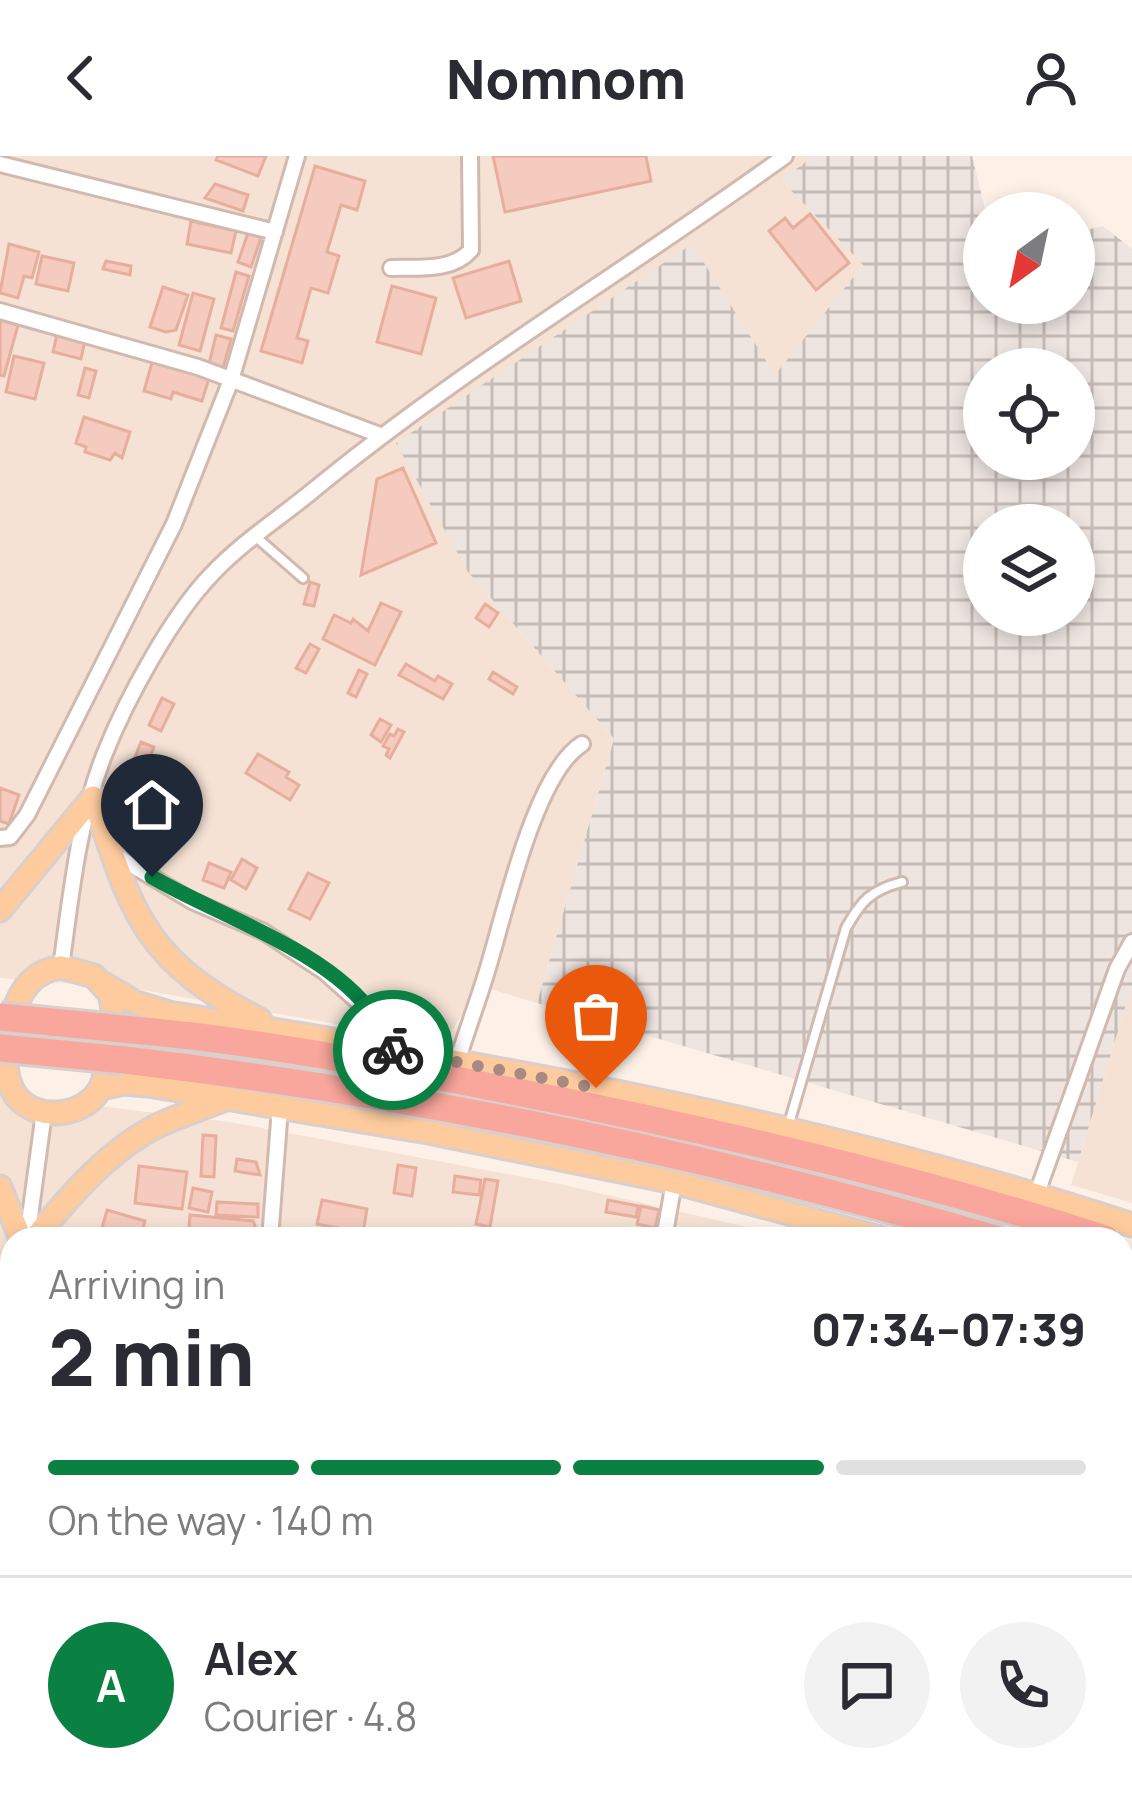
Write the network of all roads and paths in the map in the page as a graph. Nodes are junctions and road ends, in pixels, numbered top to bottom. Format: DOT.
graph roads {
  1 [pos="297,156"];
  2 [pos="470,156"];
  3 [pos="785,156"];
  4 [pos="0,164"];
  5 [pos="275,232"];
  6 [pos="391,268"];
  7 [pos="0,311"];
  8 [pos="232,380"];
  9 [pos="380,435"];
  10 [pos="256,537"];
  11 [pos="303,578"];
  12 [pos="582,744"];
  13 [pos="93,797"];
  14 [pos="0,838"];
  15 [pos="112,854"];
  16 [pos="902,882"];
  17 [pos="0,910"];
  18 [pos="1132,942"];
  19 [pos="61,967"];
  20 [pos="34,975"];
  21 [pos="104,984"];
  22 [pos="0,992"];
  23 [pos="0,1017"];
  24 [pos="282,1031"];
  25 [pos="0,1048"];
  26 [pos="388,1049"];
  27 [pos="458,1059"];
  28 [pos="4,1078"];
  29 [pos="101,1088"];
  30 [pos="226,1099"];
  31 [pos="280,1108"];
  32 [pos="44,1112"];
  33 [pos="684,1126"];
  34 [pos="788,1128"];
  35 [pos="676,1169"];
  36 [pos="0,1187"];
  37 [pos="1036,1196"];
  38 [pos="1132,1226"];
  39 [pos="22,1227"];
  40 [pos="30,1227"];
  41 [pos="40,1227"];
  42 [pos="271,1227"];
  43 [pos="666,1227"];
  44 [pos="848,1227"];
  45 [pos="940,1227"];
  46 [pos="1065,1227"];
  1 -- 5 [label="street"];
  2 -- 6 [label="street"];
  3 -- 9 [label="street"];
  4 -- 5 [label="street"];
  5 -- 8 [label="street"];
  7 -- 8 [label="street"];
  8 -- 9 [label="street"];
  8 -- 14 [label="street"];
  9 -- 10 [label="street"];
  10 -- 11 [label="lane"];
  10 -- 13 [label="street"];
  12 -- 27 [label="street"];
  13 -- 15 [label="main road"];
  13 -- 17 [label="main road"];
  13 -- 19 [label="street"];
  15 -- 24 [label="main road"];
  15 -- 26 [label="street"];
  16 -- 34 [label="lane"];
  18 -- 37 [label="street"];
  19 -- 20 [label="main road"];
  19 -- 21 [label="main road"];
  20 -- 22 [label="main road"];
  20 -- 28 [label="main road"];
  21 -- 24 [label="main road"];
  21 -- 29 [label="main road"];
  23 -- 33 [label="highway, bridge"];
  24 -- 26 [label="main road"];
  25 -- 35 [label="highway, bridge"];
  26 -- 27 [label="main road"];
  27 -- 34 [label="main road"];
  28 -- 32 [label="main road"];
  29 -- 30 [label="main road"];
  29 -- 32 [label="main road"];
  30 -- 31 [label="main road"];
  30 -- 41 [label="main road"];
  31 -- 35 [label="main road"];
  31 -- 42 [label="street"];
  32 -- 40 [label="street"];
  33 -- 35 [label="highway"];
  33 -- 46 [label="highway"];
  34 -- 37 [label="main road"];
  35 -- 43 [label="street"];
  35 -- 44 [label="main road"];
  35 -- 45 [label="highway"];
  36 -- 39 [label="main road"];
  37 -- 38 [label="main road"];
}
